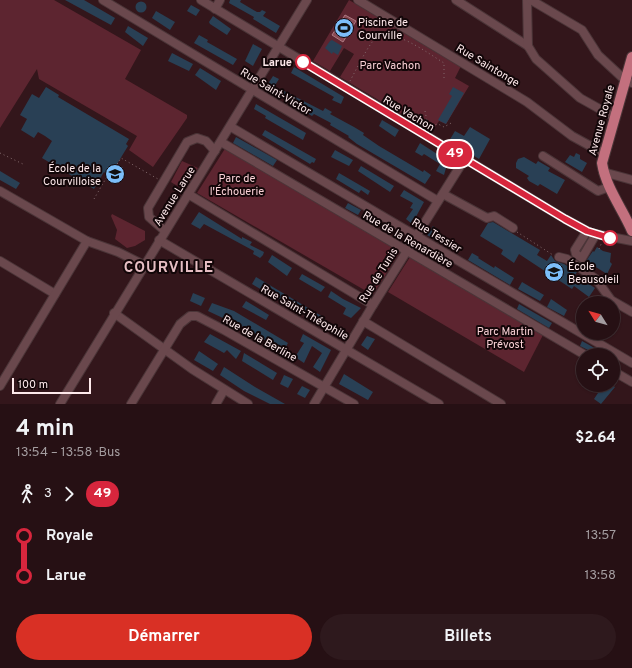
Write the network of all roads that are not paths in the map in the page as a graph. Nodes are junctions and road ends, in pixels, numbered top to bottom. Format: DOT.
graph roads {
  1 [pos="104,0"];
  2 [pos="201,0"];
  3 [pos="220,0"];
  4 [pos="307,0"];
  5 [pos="358,0"];
  6 [pos="456,0"];
  7 [pos="527,0"];
  8 [pos="531,0"];
  9 [pos="215,9"];
  10 [pos="528,46"];
  11 [pos="279,47"];
  12 [pos="632,58"];
  13 [pos="628,81"];
  14 [pos="252,90"];
  15 [pos="614,117"];
  16 [pos="230,127"];
  17 [pos="221,142"];
  18 [pos="215,152"];
  19 [pos="603,154"];
  20 [pos="543,156"];
  21 [pos="464,160"];
  22 [pos="603,172"];
  23 [pos="632,180"];
  24 [pos="609,187"];
  25 [pos="0,191"];
  26 [pos="188,194"];
  27 [pos="440,197"];
  28 [pos="629,215"];
  29 [pos="513,228"];
  30 [pos="165,231"];
  31 [pos="587,231"];
  32 [pos="632,231"];
  33 [pos="596,234"];
  34 [pos="417,235"];
  35 [pos="159,240"];
  36 [pos="87,241"];
  37 [pos="632,241"];
  38 [pos="406,251"];
  39 [pos="559,257"];
  40 [pos="1,265"];
  41 [pos="144,265"];
  42 [pos="55,294"];
  43 [pos="373,305"];
  44 [pos="632,312"];
  45 [pos="114,313"];
  46 [pos="362,321"];
  47 [pos="165,348"];
  48 [pos="346,349"];
  49 [pos="576,350"];
  50 [pos="632,364"];
  51 [pos="620,375"];
  52 [pos="632,382"];
  53 [pos="0,386"];
  54 [pos="325,387"];
  55 [pos="224,390"];
  56 [pos="60,404"];
  57 [pos="132,404"];
  58 [pos="216,404"];
  59 [pos="248,404"];
  60 [pos="314,404"];
  61 [pos="354,404"];
  62 [pos="439,404"];
  63 [pos="501,404"];
  1 -- 14 [label="street, Rue Saint-Victor"];
  2 -- 9 [label="street, Rue Vachon"];
  3 -- 9 [label="street"];
  4 -- 11 [label="street, Avenue Larue"];
  5 -- 19 [label="street, Rue Saintonge"];
  6 -- 10 [label="street"];
  7 -- 10 [label="street"];
  8 -- 13 [label="street"];
  9 -- 11 [label="street, Rue Vachon"];
  10 -- 15 [label="street"];
  11 -- 14 [label="street, Avenue Larue"];
  11 -- 21 [label="street, Rue Vachon"];
  12 -- 13 [label="main road, Avenue Royale"];
  13 -- 15 [label="main road, Avenue Royale"];
  14 -- 16 [label="street, Avenue Larue"];
  14 -- 27 [label="street, Rue Saint-Victor"];
  15 -- 19 [label="main road, Avenue Royale"];
  16 -- 17 [label="street, Avenue Larue"];
  16 -- 34 [label="street, Rue Tessier"];
  17 -- 18 [label="street, Avenue Larue"];
  17 -- 38 [label="street, Rue de la Renardière"];
  18 -- 26 [label="street, Avenue Larue"];
  18 -- 30 [label="street"];
  19 -- 22 [label="main road, Avenue Royale"];
  20 -- 24 [label="street"];
  21 -- 27 [label="street, Rue de Tunis"];
  21 -- 31 [label="street, Rue Vachon"];
  22 -- 23 [label="street"];
  22 -- 24 [label="main road, Avenue Royale"];
  24 -- 28 [label="main road, Avenue Royale"];
  25 -- 36 [label="street"];
  26 -- 30 [label="street, Avenue Larue"];
  26 -- 43 [label="street"];
  27 -- 29 [label="street, Rue Saint-Victor"];
  27 -- 34 [label="street, Rue de Tunis"];
  28 -- 32 [label="main road, Avenue Royale"];
  30 -- 35 [label="street, Avenue Larue"];
  31 -- 33 [label="street, Rue Vachon"];
  31 -- 33 [label="street"];
  33 -- 37 [label="street, Rue Vachon"];
  34 -- 38 [label="street, Rue de Tunis"];
  34 -- 50 [label="street, Rue Tessier"];
  35 -- 41 [label="street, Avenue Larue"];
  35 -- 48 [label="street, Rue Saint-Théophile"];
  36 -- 41 [label="street"];
  36 -- 42 [label="street"];
  38 -- 43 [label="street, Rue de Tunis"];
  38 -- 49 [label="street, Rue de la Renardière"];
  39 -- 44 [label="street"];
  40 -- 42 [label="street"];
  41 -- 45 [label="street, Avenue Larue"];
  42 -- 53 [label="street"];
  43 -- 46 [label="street, Rue de Tunis"];
  45 -- 47 [label="street"];
  45 -- 56 [label="street, Avenue Larue"];
  46 -- 48 [label="street, Rue de Tunis"];
  46 -- 63 [label="street"];
  47 -- 54 [label="street, Rue de la Berline"];
  47 -- 55 [label="street"];
  47 -- 57 [label="street, Rue de la Berline"];
  48 -- 54 [label="street, Rue de Tunis"];
  48 -- 62 [label="street, Rue Saint-Théophile"];
  51 -- 52 [label="street"];
  54 -- 60 [label="street, Rue de Tunis"];
  54 -- 61 [label="street, Rue de la Berline"];
  55 -- 58 [label="street"];
  55 -- 59 [label="street"];
}
